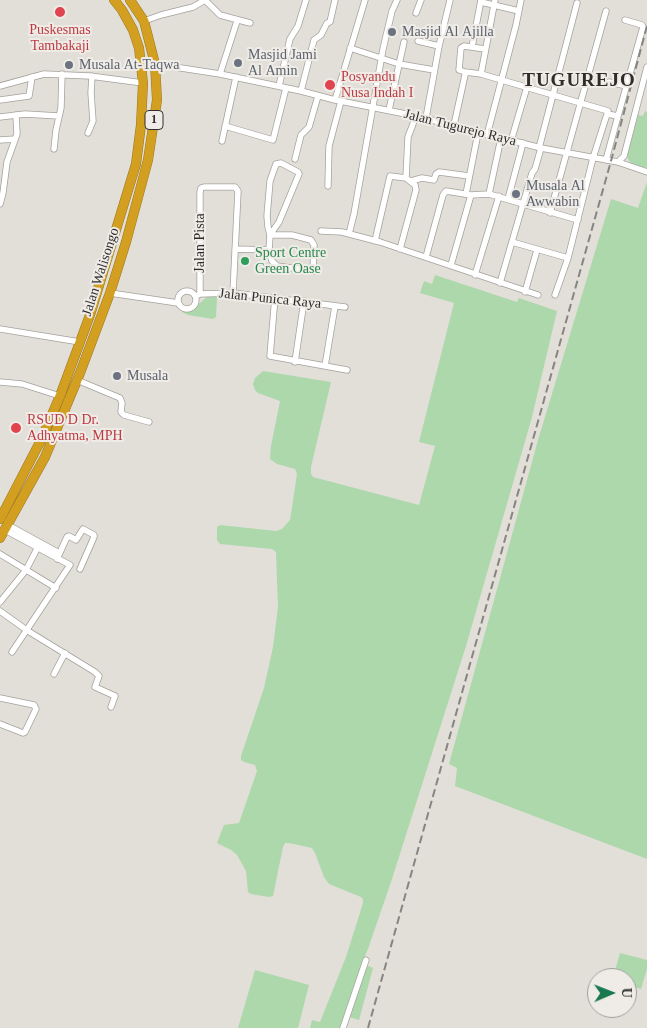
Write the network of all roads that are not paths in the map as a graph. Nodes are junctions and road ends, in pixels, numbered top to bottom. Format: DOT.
graph roads {
  1 [pos="114,0"];
  2 [pos="130,0"];
  3 [pos="205,0"];
  4 [pos="306,0"];
  5 [pos="335,0"];
  6 [pos="364,0"];
  7 [pos="397,0"];
  8 [pos="423,0"];
  9 [pos="450,0"];
  10 [pos="521,0"];
  11 [pos="481,1"];
  12 [pos="494,3"];
  13 [pos="577,3"];
  14 [pos="519,11"];
  15 [pos="606,11"];
  16 [pos="416,14"];
  17 [pos="237,20"];
  18 [pos="625,20"];
  19 [pos="144,21"];
  20 [pos="250,23"];
  21 [pos="418,41"];
  22 [pos="404,42"];
  23 [pos="438,46"];
  24 [pos="472,47"];
  25 [pos="350,48"];
  26 [pos="485,49"];
  27 [pos="382,58"];
  28 [pos="155,64"];
  29 [pos="399,64"];
  30 [pos="647,67"];
  31 [pos="434,70"];
  32 [pos="466,72"];
  33 [pos="62,74"];
  34 [pos="220,74"];
  35 [pos="481,74"];
  36 [pos="32,76"];
  37 [pos="92,76"];
  38 [pos="646,76"];
  39 [pos="236,77"];
  40 [pos="502,80"];
  41 [pos="609,82"];
  42 [pos="143,84"];
  43 [pos="0,86"];
  44 [pos="279,86"];
  45 [pos="626,86"];
  46 [pos="527,87"];
  47 [pos="286,88"];
  48 [pos="301,91"];
  49 [pos="644,91"];
  50 [pos="554,95"];
  51 [pos="318,96"];
  52 [pos="0,100"];
  53 [pos="338,101"];
  54 [pos="580,102"];
  55 [pos="372,107"];
  56 [pos="389,110"];
  57 [pos="607,112"];
  58 [pos="16,115"];
  59 [pos="0,116"];
  60 [pos="59,116"];
  61 [pos="416,116"];
  62 [pos="618,116"];
  63 [pos="426,118"];
  64 [pos="454,125"];
  65 [pos="225,126"];
  66 [pos="478,133"];
  67 [pos="88,134"];
  68 [pos="487,135"];
  69 [pos="501,138"];
  70 [pos="15,139"];
  71 [pos="0,140"];
  72 [pos="222,141"];
  73 [pos="511,141"];
  74 [pos="523,144"];
  75 [pos="540,148"];
  76 [pos="54,149"];
  77 [pos="566,153"];
  78 [pos="592,158"];
  79 [pos="295,160"];
  80 [pos="606,160"];
  81 [pos="618,162"];
  82 [pos="647,172"];
  83 [pos="469,176"];
  84 [pos="409,180"];
  85 [pos="328,186"];
  86 [pos="468,194"];
  87 [pos="490,194"];
  88 [pos="498,196"];
  89 [pos="508,199"];
  90 [pos="0,204"];
  91 [pos="523,204"];
  92 [pos="550,213"];
  93 [pos="578,220"];
  94 [pos="321,231"];
  95 [pos="349,234"];
  96 [pos="270,235"];
  97 [pos="114,238"];
  98 [pos="375,241"];
  99 [pos="126,242"];
  100 [pos="512,242"];
  101 [pos="235,247"];
  102 [pos="269,248"];
  103 [pos="400,249"];
  104 [pos="537,250"];
  105 [pos="426,257"];
  106 [pos="568,258"];
  107 [pos="451,265"];
  108 [pos="475,274"];
  109 [pos="500,283"];
  110 [pos="525,292"];
  111 [pos="110,293"];
  112 [pos="233,293"];
  113 [pos="198,295"];
  114 [pos="538,295"];
  115 [pos="555,295"];
  116 [pos="275,297"];
  117 [pos="304,301"];
  118 [pos="178,303"];
  119 [pos="335,306"];
  120 [pos="345,307"];
  121 [pos="0,330"];
  122 [pos="80,342"];
  123 [pos="295,362"];
  124 [pos="325,366"];
  125 [pos="347,370"];
  126 [pos="77,380"];
  127 [pos="0,382"];
  128 [pos="60,396"];
  129 [pos="149,422"];
  130 [pos="0,519"];
  131 [pos="4,531"];
  132 [pos="38,546"];
  133 [pos="0,554"];
  134 [pos="58,556"];
  135 [pos="80,569"];
  136 [pos="26,570"];
  137 [pos="56,588"];
  138 [pos="0,602"];
  139 [pos="0,611"];
  140 [pos="26,629"];
  141 [pos="12,652"];
  142 [pos="65,653"];
  143 [pos="54,674"];
  144 [pos="0,698"];
  145 [pos="111,707"];
  146 [pos="0,724"];
  147 [pos="366,960"];
  148 [pos="343,1028"];
  1 -- 42 [label="highway, Jalan Walisongo / 1"];
  2 -- 19 [label="highway, Jalan Walisongo / 1"];
  3 -- 17 [label="street"];
  3 -- 19 [label="street"];
  4 -- 44 [label="street"];
  5 -- 48 [label="street"];
  6 -- 25 [label="street"];
  7 -- 27 [label="street"];
  8 -- 16 [label="street"];
  9 -- 23 [label="street"];
  10 -- 14 [label="street"];
  11 -- 12 [label="street"];
  11 -- 24 [label="street"];
  12 -- 14 [label="street"];
  12 -- 26 [label="street"];
  13 -- 50 [label="street"];
  14 -- 40 [label="street"];
  15 -- 54 [label="street"];
  17 -- 20 [label="street"];
  17 -- 34 [label="street"];
  18 -- 45 [label="street"];
  19 -- 28 [label="highway, Jalan Walisongo / 1"];
  21 -- 23 [label="street"];
  22 -- 29 [label="street"];
  23 -- 31 [label="street"];
  24 -- 26 [label="street"];
  24 -- 32 [label="street"];
  25 -- 27 [label="street"];
  25 -- 53 [label="street"];
  26 -- 35 [label="street"];
  27 -- 29 [label="street"];
  27 -- 55 [label="street"];
  28 -- 34 [label="street, Jalan Tugurejo Raya"];
  28 -- 99 [label="highway, Jalan Walisongo / 1"];
  29 -- 31 [label="street"];
  29 -- 56 [label="street"];
  30 -- 38 [label="street"];
  31 -- 63 [label="street"];
  32 -- 35 [label="street"];
  32 -- 64 [label="street"];
  33 -- 36 [label="street"];
  33 -- 37 [label="street"];
  33 -- 60 [label="street"];
  34 -- 39 [label="street, Jalan Tugurejo Raya"];
  35 -- 40 [label="street"];
  36 -- 43 [label="street"];
  36 -- 52 [label="street"];
  37 -- 42 [label="street"];
  37 -- 67 [label="street"];
  38 -- 49 [label="street"];
  39 -- 44 [label="street, Jalan Tugurejo Raya"];
  39 -- 65 [label="street"];
  40 -- 46 [label="street"];
  40 -- 68 [label="street"];
  41 -- 45 [label="street"];
  42 -- 97 [label="highway, Jalan Walisongo / 1"];
  44 -- 47 [label="street, Jalan Tugurejo Raya"];
  45 -- 62 [label="street"];
  46 -- 50 [label="street"];
  46 -- 73 [label="street"];
  47 -- 48 [label="street, Jalan Tugurejo Raya"];
  47 -- 65 [label="street"];
  48 -- 51 [label="street, Jalan Tugurejo Raya"];
  49 -- 81 [label="street"];
  50 -- 54 [label="street"];
  50 -- 75 [label="street"];
  51 -- 53 [label="street, Jalan Tugurejo Raya"];
  51 -- 79 [label="street"];
  53 -- 55 [label="street, Jalan Tugurejo Raya"];
  53 -- 85 [label="street"];
  54 -- 57 [label="street"];
  54 -- 77 [label="street"];
  55 -- 56 [label="street, Jalan Tugurejo Raya"];
  55 -- 95 [label="street"];
  56 -- 61 [label="street, Jalan Tugurejo Raya"];
  57 -- 62 [label="street"];
  57 -- 78 [label="street"];
  58 -- 59 [label="street"];
  58 -- 60 [label="street"];
  58 -- 70 [label="street"];
  60 -- 76 [label="street"];
  61 -- 63 [label="street, Jalan Tugurejo Raya"];
  61 -- 84 [label="street"];
  62 -- 80 [label="street"];
  63 -- 64 [label="street, Jalan Tugurejo Raya"];
  64 -- 66 [label="street, Jalan Tugurejo Raya"];
  65 -- 72 [label="street"];
  66 -- 68 [label="street, Jalan Tugurejo Raya"];
  66 -- 83 [label="street"];
  68 -- 69 [label="street, Jalan Tugurejo Raya"];
  69 -- 73 [label="street, Jalan Tugurejo Raya"];
  69 -- 87 [label="street"];
  70 -- 71 [label="street"];
  70 -- 90 [label="street"];
  73 -- 74 [label="street, Jalan Tugurejo Raya"];
  74 -- 75 [label="street, Jalan Tugurejo Raya"];
  74 -- 89 [label="street"];
  75 -- 77 [label="street, Jalan Tugurejo Raya"];
  75 -- 91 [label="street"];
  77 -- 78 [label="street, Jalan Tugurejo Raya"];
  77 -- 92 [label="street"];
  78 -- 80 [label="street, Jalan Tugurejo Raya"];
  78 -- 93 [label="street"];
  80 -- 81 [label="street, Jalan Tugurejo Raya"];
  81 -- 82 [label="street, Jalan Tugurejo Raya"];
  83 -- 84 [label="street"];
  83 -- 86 [label="street"];
  84 -- 98 [label="street"];
  84 -- 103 [label="street"];
  86 -- 87 [label="street"];
  86 -- 105 [label="street"];
  86 -- 107 [label="street"];
  87 -- 88 [label="street"];
  88 -- 89 [label="street"];
  88 -- 108 [label="street"];
  89 -- 91 [label="street"];
  91 -- 92 [label="street"];
  91 -- 100 [label="street"];
  92 -- 93 [label="street"];
  93 -- 106 [label="street"];
  94 -- 95 [label="street"];
  95 -- 98 [label="street"];
  96 -- 96 [label="street"];
  96 -- 102 [label="street"];
  96 -- 102 [label="street"];
  97 -- 99 [label="highway"];
  97 -- 122 [label="highway, Jalan Walisongo / 1"];
  98 -- 103 [label="street"];
  99 -- 111 [label="highway, Jalan Walisongo / 1"];
  100 -- 104 [label="street"];
  100 -- 109 [label="street"];
  101 -- 102 [label="street"];
  101 -- 112 [label="street"];
  101 -- 113 [label="street, Jalan Pista"];
  103 -- 105 [label="street"];
  104 -- 106 [label="street"];
  104 -- 110 [label="street"];
  105 -- 107 [label="street"];
  106 -- 115 [label="street"];
  107 -- 108 [label="street"];
  108 -- 109 [label="street"];
  109 -- 110 [label="street"];
  110 -- 114 [label="street"];
  111 -- 118 [label="street"];
  111 -- 126 [label="highway, Jalan Walisongo / 1"];
  112 -- 113 [label="street, Jalan Punica Raya"];
  112 -- 116 [label="street, Jalan Punica Raya"];
  113 -- 118 [label="street"];
  113 -- 118 [label="street"];
  116 -- 117 [label="street, Jalan Punica Raya"];
  116 -- 123 [label="street"];
  117 -- 119 [label="street, Jalan Punica Raya"];
  117 -- 123 [label="street"];
  119 -- 120 [label="street, Jalan Punica Raya"];
  119 -- 124 [label="street"];
  121 -- 122 [label="street"];
  122 -- 128 [label="highway, Jalan Walisongo / 1"];
  123 -- 124 [label="street"];
  124 -- 125 [label="street"];
  126 -- 129 [label="street"];
  126 -- 131 [label="highway, Jalan Walisongo / 1"];
  127 -- 128 [label="street"];
  128 -- 130 [label="highway, Jalan Walisongo / 1"];
  131 -- 132 [label="street"];
  132 -- 134 [label="street"];
  132 -- 136 [label="street"];
  133 -- 136 [label="street"];
  134 -- 135 [label="street"];
  134 -- 137 [label="street"];
  136 -- 137 [label="street"];
  136 -- 138 [label="street"];
  137 -- 140 [label="street"];
  139 -- 140 [label="street"];
  140 -- 141 [label="street"];
  140 -- 142 [label="street"];
  142 -- 143 [label="street"];
  142 -- 145 [label="street"];
  144 -- 146 [label="street"];
  147 -- 148 [label="street"];
}
